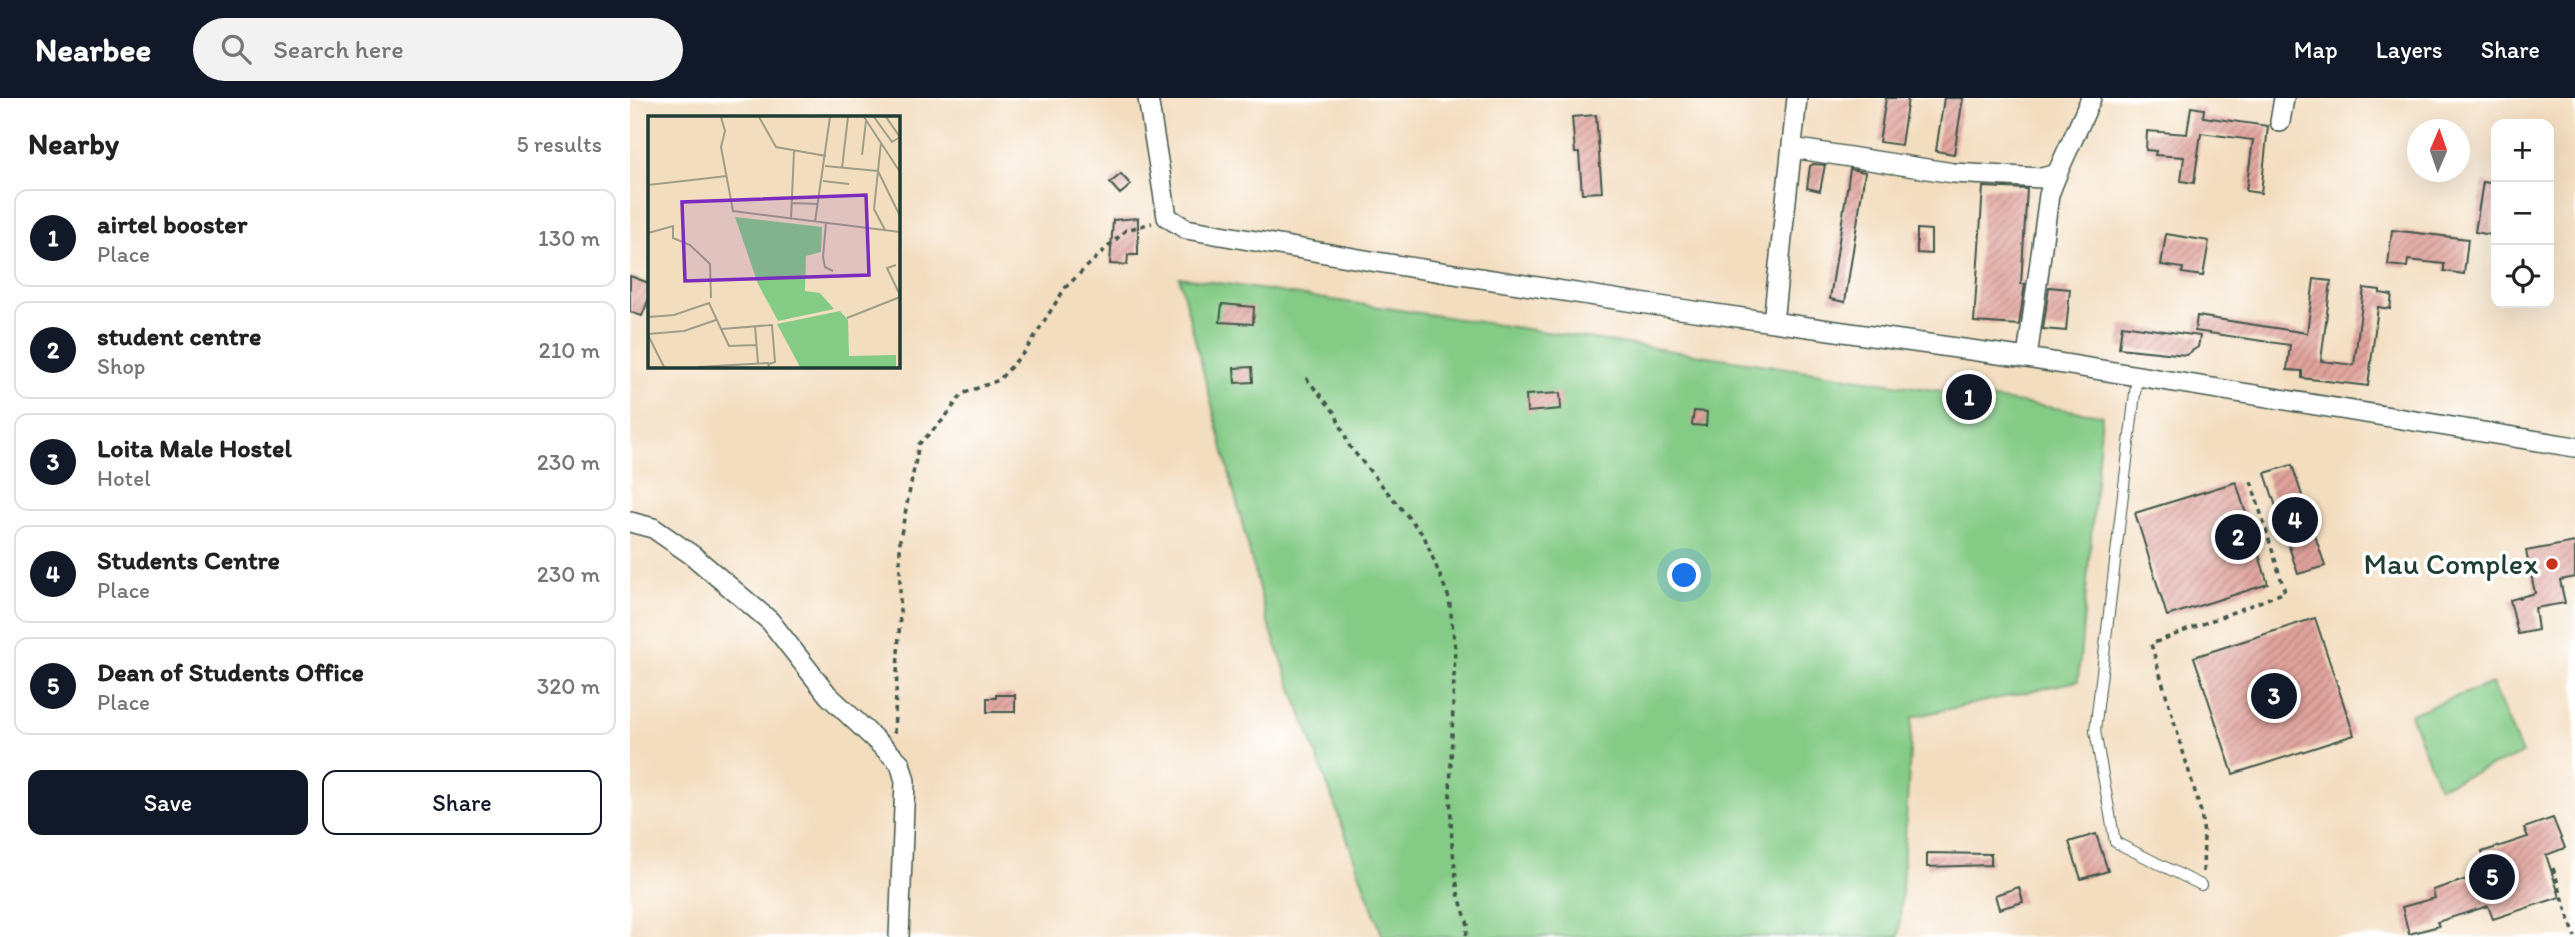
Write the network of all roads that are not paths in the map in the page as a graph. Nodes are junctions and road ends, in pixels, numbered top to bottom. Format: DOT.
graph roads {
  1 [pos="1148,98"];
  2 [pos="1797,98"];
  3 [pos="2091,98"];
  4 [pos="2284,98"];
  5 [pos="2280,122"];
  6 [pos="1792,148"];
  7 [pos="2056,174"];
  8 [pos="1773,322"];
  9 [pos="2027,358"];
  10 [pos="2137,376"];
  11 [pos="2575,447"];
  12 [pos="630,522"];
  13 [pos="2200,885"];
  14 [pos="899,937"];
  1 -- 8 [label="street"];
  2 -- 6 [label="street"];
  3 -- 7 [label="street"];
  4 -- 5 [label="street"];
  6 -- 7 [label="street"];
  6 -- 8 [label="street"];
  7 -- 9 [label="street"];
  8 -- 9 [label="street"];
  9 -- 10 [label="street"];
  10 -- 11 [label="street"];
  10 -- 13 [label="lane"];
  12 -- 14 [label="street"];
}
